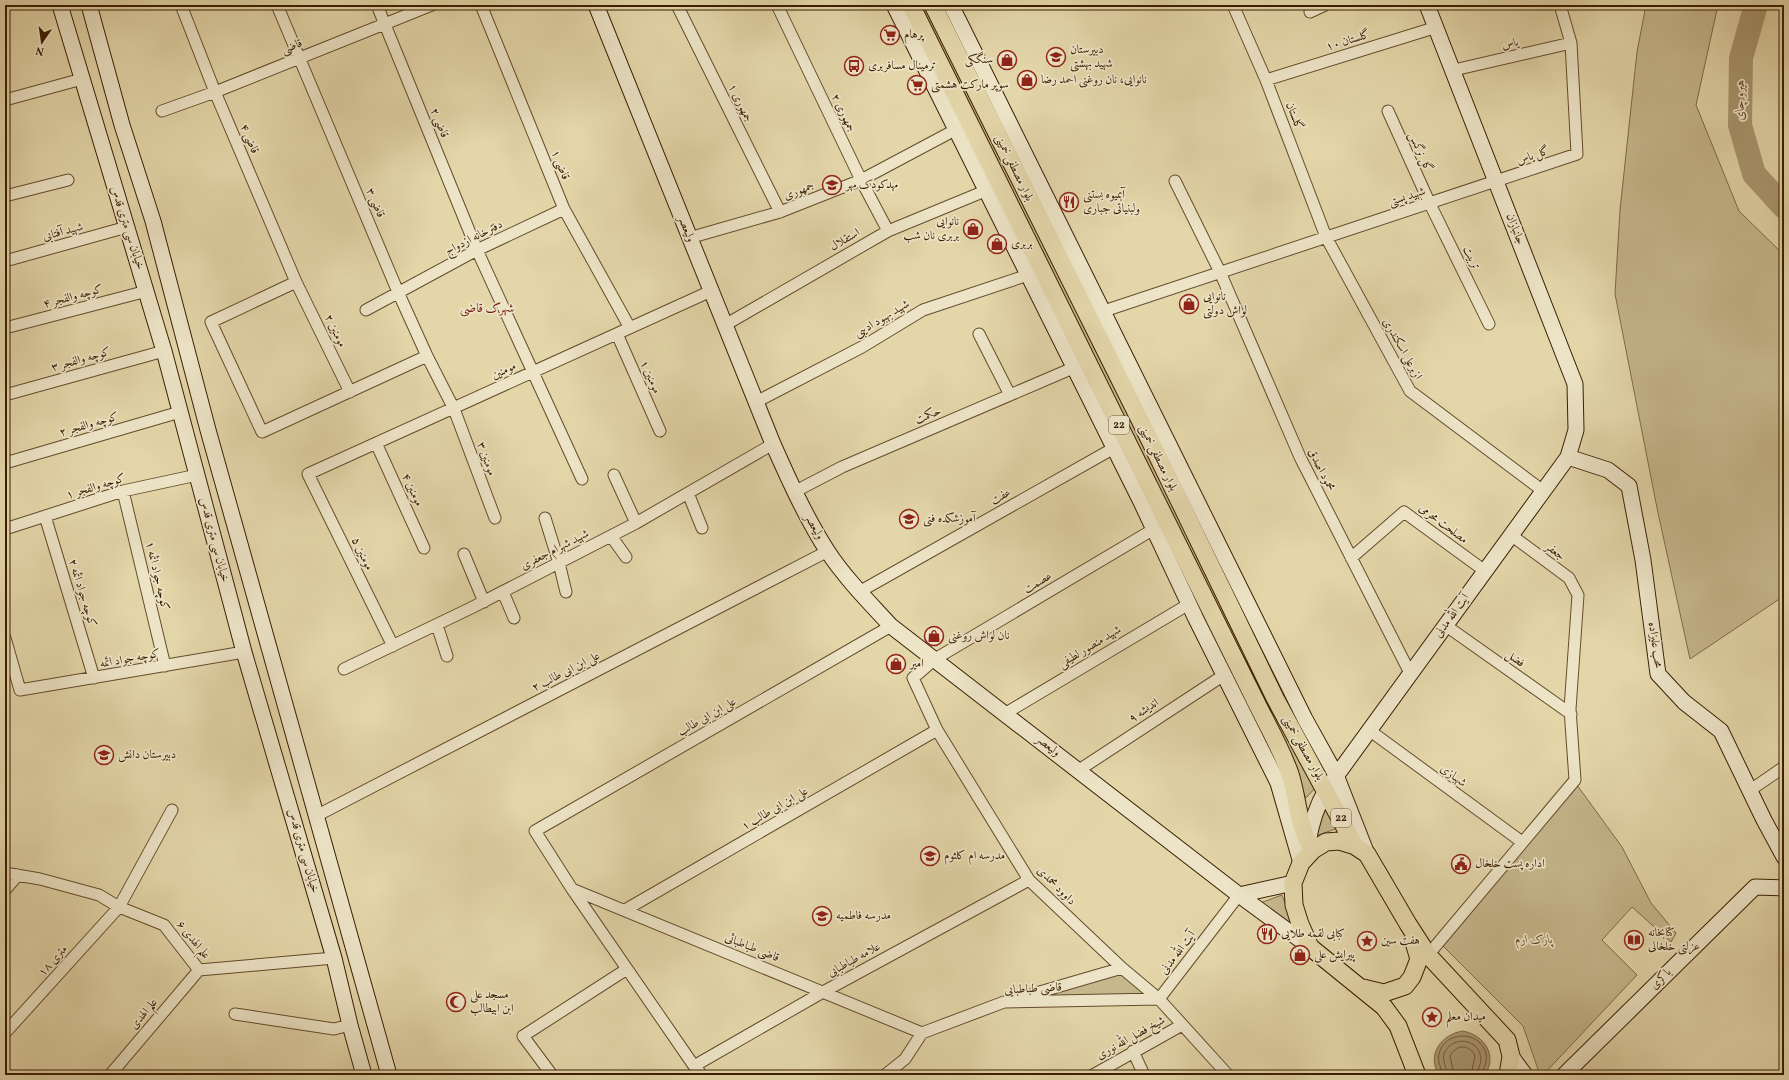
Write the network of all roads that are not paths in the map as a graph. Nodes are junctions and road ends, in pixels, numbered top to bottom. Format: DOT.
graph roads {
  1 [pos="60,5"];
  2 [pos="89,5"];
  3 [pos="181,5"];
  4 [pos="278,5"];
  5 [pos="377,5"];
  6 [pos="432,5"];
  7 [pos="482,5"];
  8 [pos="596,5"];
  9 [pos="677,5"];
  10 [pos="777,5"];
  11 [pos="894,5"];
  12 [pos="911,5"];
  13 [pos="933,5"];
  14 [pos="951,5"];
  15 [pos="1233,5"];
  16 [pos="1325,5"];
  17 [pos="1427,5"];
  18 [pos="1560,5"];
  19 [pos="1310,12"];
  20 [pos="385,24"];
  21 [pos="1437,27"];
  22 [pos="1571,43"];
  23 [pos="300,58"];
  24 [pos="930,60"];
  25 [pos="1454,70"];
  26 [pos="82,79"];
  27 [pos="1266,80"];
  28 [pos="215,92"];
  29 [pos="5,100"];
  30 [pos="162,111"];
  31 [pos="1388,111"];
  32 [pos="122,122"];
  33 [pos="98,130"];
  34 [pos="954,130"];
  35 [pos="68,180"];
  36 [pos="861,180"];
  37 [pos="1175,181"];
  38 [pos="1497,182"];
  39 [pos="985,191"];
  40 [pos="5,196"];
  41 [pos="1430,204"];
  42 [pos="564,209"];
  43 [pos="780,212"];
  44 [pos="127,227"];
  45 [pos="888,231"];
  46 [pos="1326,237"];
  47 [pos="689,238"];
  48 [pos="477,250"];
  49 [pos="5,261"];
  50 [pos="1220,272"];
  51 [pos="1028,275"];
  52 [pos="296,282"];
  53 [pos="147,291"];
  54 [pos="711,291"];
  55 [pos="398,292"];
  56 [pos="366,310"];
  57 [pos="1104,310"];
  58 [pos="1489,324"];
  59 [pos="725,325"];
  60 [pos="5,328"];
  61 [pos="630,328"];
  62 [pos="617,334"];
  63 [pos="979,334"];
  64 [pos="164,351"];
  65 [pos="427,356"];
  66 [pos="1073,368"];
  67 [pos="532,372"];
  68 [pos="350,392"];
  69 [pos="5,395"];
  70 [pos="1010,395"];
  71 [pos="756,402"];
  72 [pos="454,409"];
  73 [pos="180,412"];
  74 [pos="660,431"];
  75 [pos="376,443"];
  76 [pos="772,444"];
  77 [pos="1114,448"];
  78 [pos="1568,457"];
  79 [pos="5,463"];
  80 [pos="308,474"];
  81 [pos="197,475"];
  82 [pos="614,475"];
  83 [pos="582,479"];
  84 [pos="1543,491"];
  85 [pos="124,492"];
  86 [pos="794,492"];
  87 [pos="688,493"];
  88 [pos="45,516"];
  89 [pos="495,518"];
  90 [pos="545,518"];
  91 [pos="636,523"];
  92 [pos="702,528"];
  93 [pos="5,529"];
  94 [pos="1154,529"];
  95 [pos="1511,535"];
  96 [pos="612,536"];
  97 [pos="424,548"];
  98 [pos="828,551"];
  99 [pos="464,554"];
  100 [pos="626,557"];
  101 [pos="1351,558"];
  102 [pos="560,563"];
  103 [pos="1485,571"];
  104 [pos="503,592"];
  105 [pos="566,592"];
  106 [pos="859,592"];
  107 [pos="484,602"];
  108 [pos="1189,604"];
  109 [pos="514,618"];
  110 [pos="437,625"];
  111 [pos="1445,625"];
  112 [pos="891,626"];
  113 [pos="5,638"];
  114 [pos="393,646"];
  115 [pos="244,652"];
  116 [pos="447,656"];
  117 [pos="935,659"];
  118 [pos="164,666"];
  119 [pos="344,668"];
  120 [pos="1410,673"];
  121 [pos="1224,674"];
  122 [pos="94,678"];
  123 [pos="912,678"];
  124 [pos="1006,713"];
  125 [pos="1571,714"];
  126 [pos="937,730"];
  127 [pos="1369,730"];
  128 [pos="1784,767"];
  129 [pos="1080,770"];
  130 [pos="1336,776"];
  131 [pos="1326,790"];
  132 [pos="1749,790"];
  133 [pos="172,810"];
  134 [pos="316,816"];
  135 [pos="1522,842"];
  136 [pos="1310,847"];
  137 [pos="1361,850"];
  138 [pos="1784,857"];
  139 [pos="1300,863"];
  140 [pos="5,873"];
  141 [pos="18,875"];
  142 [pos="1029,880"];
  143 [pos="1293,882"];
  144 [pos="1784,888"];
  145 [pos="572,889"];
  146 [pos="5,890"];
  147 [pos="1239,895"];
  148 [pos="119,907"];
  149 [pos="625,910"];
  150 [pos="1408,924"];
  151 [pos="1310,947"];
  152 [pos="1428,954"];
  153 [pos="334,958"];
  154 [pos="1122,968"];
  155 [pos="627,969"];
  156 [pos="199,970"];
  157 [pos="1361,987"];
  158 [pos="823,992"];
  159 [pos="1159,999"];
  160 [pos="1004,1002"];
  161 [pos="235,1014"];
  162 [pos="350,1024"];
  163 [pos="1181,1025"];
  164 [pos="5,1033"];
  165 [pos="922,1033"];
  166 [pos="1133,1051"];
  167 [pos="1511,1056"];
  168 [pos="694,1066"];
  169 [pos="1413,1073"];
  170 [pos="110,1075"];
  171 [pos="364,1075"];
  172 [pos="389,1075"];
  173 [pos="552,1075"];
  174 [pos="702,1075"];
  175 [pos="885,1075"];
  176 [pos="1093,1075"];
  177 [pos="1144,1075"];
  178 [pos="1228,1075"];
  179 [pos="1508,1075"];
  180 [pos="1525,1075"];
  181 [pos="1564,1075"];
  1 -- 26 [label="main road, خیابان سی متری قدس"];
  2 -- 32 [label="main road, خیابان سی متری قدس"];
  3 -- 28 [label="street, قاضی ۴"];
  4 -- 23 [label="street, قاضی ۳"];
  5 -- 20 [label="street, قاضی ۲"];
  6 -- 20 [label="street, قاضی"];
  7 -- 42 [label="street, قاضی ۱"];
  8 -- 47 [label="main road, ولیعصر"];
  9 -- 43 [label="street, جمهوری ۱"];
  10 -- 36 [label="street, جمهوری ۲"];
  11 -- 24 [label="main road"];
  12 -- 24 [label="main road, بلوار مصطفی خمینی / 22"];
  13 -- 131 [label="main road, بلوار مصطفی خمینی / 22"];
  14 -- 57 [label="main road"];
  15 -- 27 [label="street, گلستان"];
  16 -- 19 [label="street"];
  17 -- 21 [label="main road, جانبازان"];
  18 -- 22 [label="street"];
  20 -- 23 [label="street, قاضی"];
  20 -- 48 [label="street, قاضی ۲"];
  21 -- 25 [label="main road, جانبازان"];
  21 -- 27 [label="street, گلستان ۱۰"];
  22 -- 25 [label="street, یاس"];
  22 -- 38 [label="street, گل یاس"];
  23 -- 28 [label="street, قاضی"];
  23 -- 55 [label="street, قاضی ۳"];
  24 -- 34 [label="main road"];
  24 -- 136 [label="main road, بلوار مصطفی خمینی / 22"];
  25 -- 38 [label="main road, جانبازان"];
  26 -- 29 [label="street"];
  26 -- 33 [label="main road, خیابان سی متری قدس"];
  27 -- 46 [label="street, گلستان"];
  28 -- 30 [label="street, قاضی"];
  28 -- 52 [label="street, قاضی ۴"];
  31 -- 41 [label="street, گل نرگس"];
  32 -- 33 [label="main road"];
  32 -- 134 [label="main road, خیابان سی متری قدس"];
  33 -- 44 [label="main road, خیابان سی متری قدس"];
  34 -- 36 [label="street, جمهوری"];
  34 -- 39 [label="main road"];
  35 -- 40 [label="street"];
  36 -- 43 [label="street, جمهوری"];
  36 -- 45 [label="street, جمهوری ۲"];
  37 -- 50 [label="street, محمود اصدق"];
  38 -- 41 [label="street, شهید پستی"];
  38 -- 78 [label="main road, جانبازان"];
  39 -- 45 [label="street, استقلال"];
  39 -- 51 [label="main road"];
  41 -- 46 [label="street, شهید پستی"];
  41 -- 58 [label="street, تربیت"];
  42 -- 48 [label="street, دفترخانه ازدواج"];
  42 -- 61 [label="street, قاضی ۱"];
  43 -- 47 [label="street, جمهوری"];
  44 -- 49 [label="street, شهید آفتابی"];
  44 -- 53 [label="main road, خیابان سی متری قدس"];
  45 -- 59 [label="street, استقلال"];
  46 -- 50 [label="street, شهید پستی"];
  46 -- 84 [label="street, ازبرعلی اسکندری"];
  47 -- 54 [label="main road, ولیعصر"];
  48 -- 55 [label="street, دفترخانه ازدواج"];
  48 -- 67 [label="street, قاضی ۲"];
  50 -- 57 [label="street, شهید پستی"];
  50 -- 101 [label="street, محمود اصدق"];
  51 -- 66 [label="main road"];
  51 -- 71 [label="street, شهید بهبود ادیبی"];
  52 -- 68 [label="street, مومنین ۲"];
  52 -- 68 [label="street"];
  53 -- 60 [label="street, کوچه والفجر ۴"];
  53 -- 64 [label="main road, خیابان سی متری قدس"];
  54 -- 59 [label="main road, ولیعصر"];
  54 -- 61 [label="street, مومنین"];
  55 -- 56 [label="street, دفترخانه ازدواج"];
  55 -- 65 [label="street, قاضی ۳"];
  57 -- 130 [label="main road"];
  59 -- 71 [label="main road, ولیعصر"];
  61 -- 62 [label="street, مومنین"];
  62 -- 67 [label="street, مومنین"];
  62 -- 74 [label="street, مومنین ۱"];
  63 -- 70 [label="street"];
  64 -- 69 [label="street, کوچه والفجر ۳"];
  64 -- 73 [label="main road, خیابان سی متری قدس"];
  65 -- 68 [label="street"];
  65 -- 72 [label="street, قاضی ۳"];
  66 -- 70 [label="street, حکمت"];
  66 -- 77 [label="main road"];
  67 -- 72 [label="street, مومنین"];
  67 -- 83 [label="street"];
  70 -- 86 [label="street, حکمت"];
  71 -- 76 [label="main road, ولیعصر"];
  72 -- 75 [label="street, مومنین"];
  72 -- 89 [label="street, مومنین ۳"];
  73 -- 79 [label="street, کوچه والفجر ۲"];
  73 -- 81 [label="main road, خیابان سی متری قدس"];
  75 -- 80 [label="street, مومنین"];
  75 -- 97 [label="street, مومنین ۴"];
  76 -- 86 [label="main road, ولیعصر"];
  76 -- 87 [label="street, شهید شهرام جعفری"];
  77 -- 94 [label="main road"];
  77 -- 106 [label="street, عفت"];
  78 -- 84 [label="main road, آیت‌ الله مدنی"];
  78 -- 132 [label="main road, محب علیزاده"];
  80 -- 114 [label="street, ۵ مومنین"];
  81 -- 85 [label="street, کوچه والفجر ۱"];
  81 -- 115 [label="main road, خیابان سی متری قدس"];
  82 -- 91 [label="street"];
  84 -- 95 [label="main road, آیت‌ الله مدنی"];
  85 -- 88 [label="street, کوچه والفجر ۱"];
  85 -- 118 [label="street, کوچه جواد ائمه ۱"];
  86 -- 98 [label="main road, ولیعصر"];
  87 -- 91 [label="street, شهید شهرام جعفری"];
  87 -- 92 [label="street"];
  88 -- 93 [label="street, کوچه والفجر ۱"];
  88 -- 122 [label="street, کوچه جواد ائمه ۲"];
  90 -- 102 [label="street"];
  91 -- 96 [label="street, شهید شهرام جعفری"];
  94 -- 108 [label="main road"];
  94 -- 117 [label="street, عصمت"];
  95 -- 103 [label="main road, آیت‌ الله مدنی"];
  95 -- 125 [label="street, جعفر"];
  96 -- 100 [label="street"];
  96 -- 102 [label="street, شهید شهرام جعفری"];
  98 -- 106 [label="main road, ولیعصر"];
  98 -- 134 [label="street, علی ابن ابی طالب ۲"];
  99 -- 107 [label="street"];
  101 -- 103 [label="street, مصلحت محرمی"];
  101 -- 120 [label="street, محمود اصدق"];
  102 -- 104 [label="street, شهید شهرام جعفری"];
  102 -- 105 [label="street"];
  103 -- 111 [label="main road, آیت‌ الله مدنی"];
  104 -- 107 [label="street, شهید شهرام جعفری"];
  104 -- 109 [label="street"];
  106 -- 112 [label="main road, ولیعصر"];
  107 -- 110 [label="street, شهید شهرام جعفری"];
  108 -- 121 [label="main road"];
  108 -- 124 [label="street, شهید منصور لطیفی"];
  110 -- 114 [label="street, شهید شهرام جعفری"];
  110 -- 116 [label="street"];
  111 -- 120 [label="main road, آیت‌ الله مدنی"];
  111 -- 125 [label="street, فضل"];
  112 -- 117 [label="main road, ولیعصر"];
  112 -- 145 [label="street, علی ابن ابی طالب"];
  113 -- 122 [label="street, کوچه جواد ائمه"];
  114 -- 119 [label="street, شهید شهرام جعفری"];
  115 -- 118 [label="street, کوچه جواد ائمه"];
  115 -- 153 [label="main road, خیابان سی متری قدس"];
  117 -- 123 [label="street, عصمت"];
  117 -- 124 [label="main road, ولیعصر"];
  118 -- 122 [label="street, کوچه جواد ائمه"];
  120 -- 127 [label="main road, آیت‌ الله مدنی"];
  121 -- 129 [label="street, اندیشه ۹"];
  121 -- 139 [label="main road"];
  123 -- 126 [label="street, داوود محمدی"];
  124 -- 129 [label="main road, ولیعصر"];
  125 -- 135 [label="street"];
  126 -- 142 [label="street, داوود محمدی"];
  126 -- 149 [label="street, علی ابن ابی طالب ۱"];
  127 -- 130 [label="main road, آیت‌ الله مدنی"];
  127 -- 135 [label="street, شهبازی"];
  128 -- 132 [label="street"];
  129 -- 147 [label="main road, ولیعصر"];
  130 -- 131 [label="main road, آیت‌ الله مدنی"];
  130 -- 137 [label="main road"];
  131 -- 136 [label="main road, آیت‌ الله مدنی"];
  131 -- 137 [label="main road, بلوار مصطفی خمینی / 22"];
  132 -- 138 [label="main road, محب علیزاده"];
  133 -- 148 [label="street, ۱۸ متری"];
  134 -- 172 [label="main road, خیابان سی متری قدس"];
  135 -- 152 [label="street"];
  136 -- 137 [label="main road"];
  136 -- 139 [label="main road"];
  137 -- 150 [label="main road"];
  139 -- 143 [label="main road"];
  140 -- 141 [label="street, علم الهدی ۶"];
  141 -- 146 [label="street"];
  141 -- 148 [label="street, علم الهدی ۶"];
  142 -- 154 [label="street, داوود محمدی"];
  142 -- 158 [label="street, علامه طباطبایی"];
  143 -- 147 [label="main road"];
  143 -- 151 [label="main road"];
  144 -- 181 [label="main road, باکری"];
  145 -- 149 [label="street, قاضی طباطبائی"];
  145 -- 155 [label="street"];
  147 -- 151 [label="main road, ولیعصر"];
  147 -- 159 [label="street, آیت الله مدنی"];
  148 -- 156 [label="street, علم الهدی ۶"];
  148 -- 164 [label="street, ۱۸ متری"];
  149 -- 158 [label="street, قاضی طباطبائی"];
  150 -- 152 [label="main road"];
  150 -- 157 [label="main road"];
  151 -- 157 [label="main road"];
  152 -- 167 [label="main road"];
  153 -- 156 [label="street, علم الهدی ۶"];
  153 -- 162 [label="main road, خیابان سی متری قدس"];
  154 -- 159 [label="street, داوود محمدی"];
  154 -- 160 [label="street"];
  155 -- 168 [label="street"];
  155 -- 173 [label="street"];
  156 -- 170 [label="street, علم الهدی"];
  157 -- 169 [label="main road"];
  158 -- 165 [label="street, قاضی طباطبائی"];
  158 -- 168 [label="street, علامه طباطبایی"];
  159 -- 160 [label="street, قاضی طباطبایی"];
  159 -- 163 [label="street, داوود محمدی"];
  160 -- 165 [label="street, قاضی طباطبایی"];
  161 -- 162 [label="street"];
  162 -- 171 [label="main road, خیابان سی متری قدس"];
  163 -- 166 [label="street, شیخ فضل الله نوری"];
  163 -- 178 [label="street, داوود محمدی"];
  165 -- 175 [label="street"];
  166 -- 176 [label="street, شیخ فضل الله نوری"];
  166 -- 177 [label="street"];
  167 -- 179 [label="main road"];
  167 -- 180 [label="main road"];
  168 -- 174 [label="street"];
}
